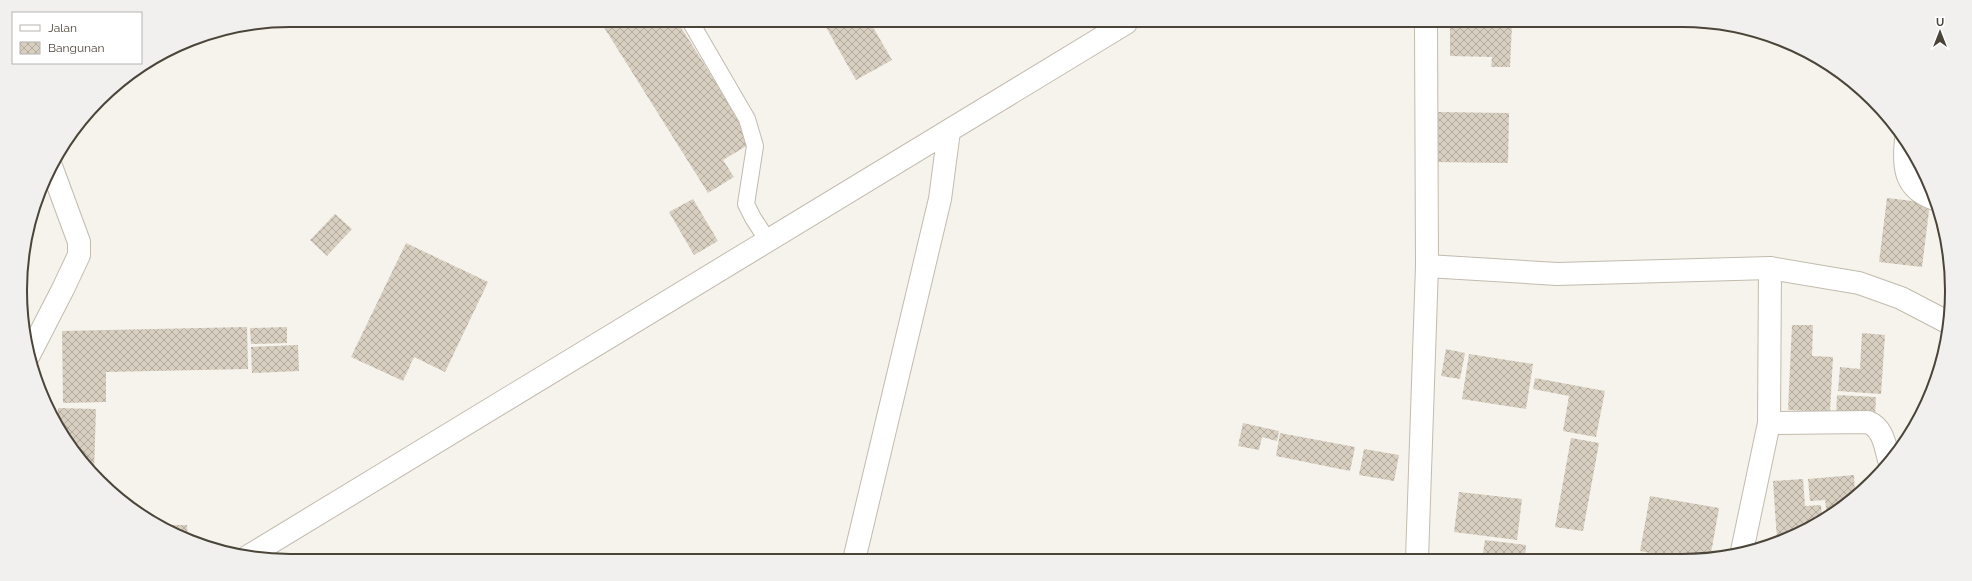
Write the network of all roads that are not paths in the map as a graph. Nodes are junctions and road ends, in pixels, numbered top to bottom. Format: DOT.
graph roads {
  1 [pos="693,27"];
  2 [pos="1119,27"];
  3 [pos="1426,27"];
  4 [pos="949,131"];
  5 [pos="1906,152"];
  6 [pos="54,174"];
  7 [pos="1927,196"];
  8 [pos="768,240"];
  9 [pos="1428,266"];
  10 [pos="1770,268"];
  11 [pos="1943,320"];
  12 [pos="33,347"];
  13 [pos="1768,423"];
  14 [pos="1888,455"];
  15 [pos="1743,547"];
  16 [pos="255,552"];
  17 [pos="855,554"];
  18 [pos="1416,554"];
  1 -- 8 [label="lane"];
  2 -- 4 [label="street"];
  3 -- 9 [label="street"];
  4 -- 8 [label="street"];
  4 -- 17 [label="street"];
  5 -- 7 [label="street"];
  6 -- 12 [label="street"];
  8 -- 16 [label="street"];
  9 -- 10 [label="street"];
  9 -- 18 [label="street"];
  10 -- 11 [label="street"];
  10 -- 13 [label="street"];
  13 -- 14 [label="street"];
  13 -- 15 [label="street"];
}
